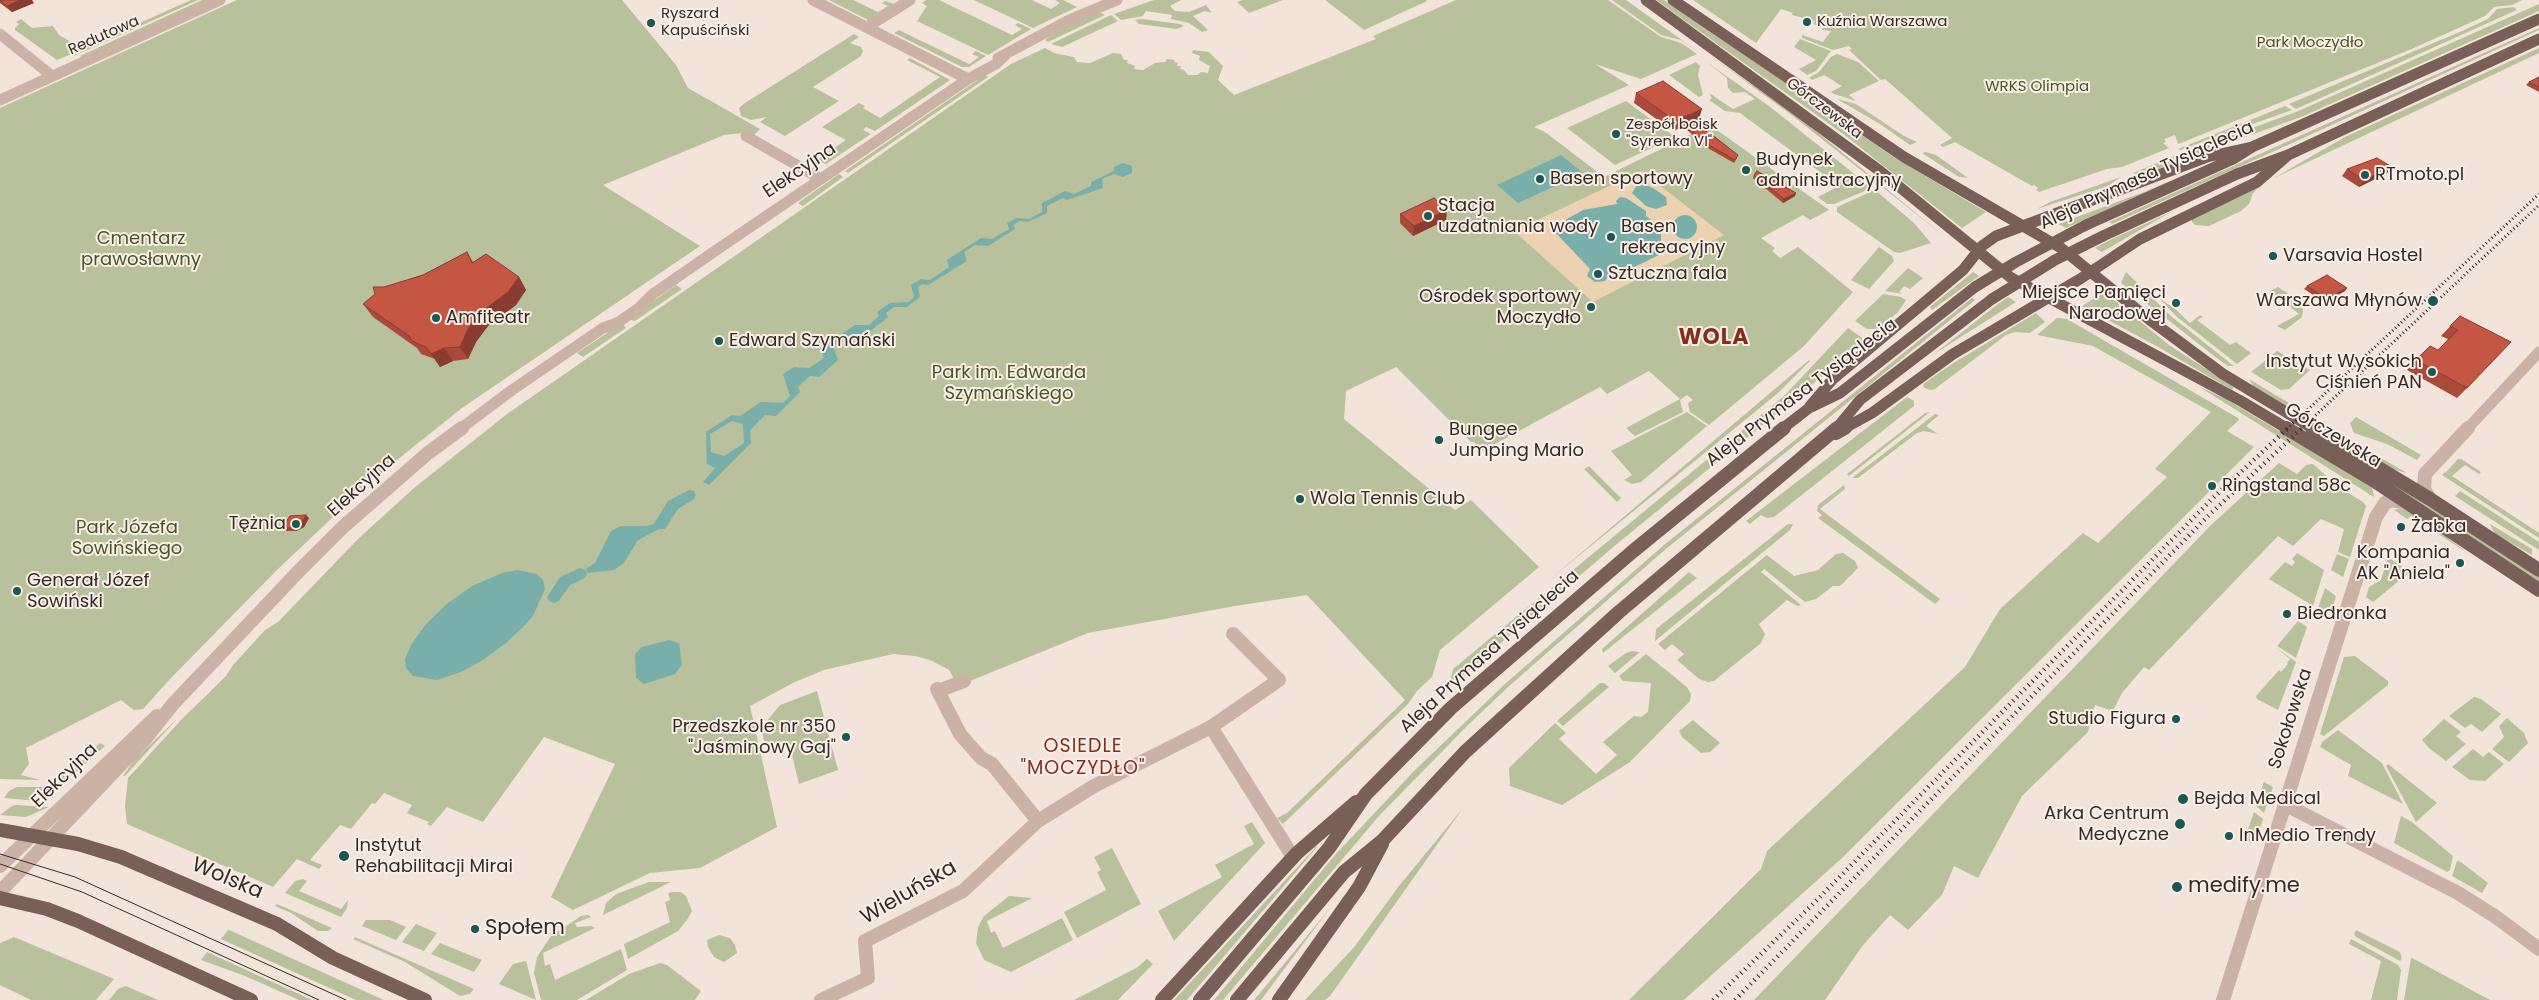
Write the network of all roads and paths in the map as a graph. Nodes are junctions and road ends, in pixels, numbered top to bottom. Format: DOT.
graph roads {
  1 [pos="220,0"];
  2 [pos="813,0"];
  3 [pos="910,0"];
  4 [pos="1117,0"];
  5 [pos="1646,0"];
  6 [pos="1673,0"];
  7 [pos="2539,19"];
  8 [pos="867,27"];
  9 [pos="0,34"];
  10 [pos="2539,39"];
  11 [pos="52,76"];
  12 [pos="968,79"];
  13 [pos="0,100"];
  14 [pos="746,136"];
  15 [pos="2252,147"];
  16 [pos="2288,155"];
  17 [pos="821,179"];
  18 [pos="2021,225"];
  19 [pos="1978,252"];
  20 [pos="2090,272"];
  21 [pos="2048,298"];
  22 [pos="2539,352"];
  23 [pos="1809,408"];
  24 [pos="1832,434"];
  25 [pos="2430,499"];
  26 [pos="2408,502"];
  27 [pos="2539,570"];
  28 [pos="2539,590"];
  29 [pos="1234,634"];
  30 [pos="964,682"];
  31 [pos="173,704"];
  32 [pos="1210,727"];
  33 [pos="1366,794"];
  34 [pos="2284,804"];
  35 [pos="1038,821"];
  36 [pos="0,830"];
  37 [pos="1387,836"];
  38 [pos="30,837"];
  39 [pos="51,840"];
  40 [pos="1294,857"];
  41 [pos="0,866"];
  42 [pos="0,892"];
  43 [pos="0,898"];
  44 [pos="2539,949"];
  45 [pos="251,1000"];
  46 [pos="425,1000"];
  47 [pos="822,1000"];
  48 [pos="1162,1000"];
  49 [pos="1200,1000"];
  50 [pos="1237,1000"];
  51 [pos="1279,1000"];
  52 [pos="2223,1000"];
  1 -- 11 [label="street, Redutowa"];
  2 -- 8 [label="street"];
  3 -- 8 [label="street"];
  4 -- 12 [label="street, Elekcyjna"];
  5 -- 19 [label="main road, Górczewska"];
  6 -- 18 [label="main road, Górczewska"];
  7 -- 15 [label="main road, Aleja Prymasa Tysiąclecia"];
  8 -- 12 [label="street"];
  9 -- 11 [label="street"];
  10 -- 16 [label="main road, Aleja Prymasa Tysiąclecia"];
  11 -- 13 [label="street, Redutowa"];
  12 -- 17 [label="street, Elekcyjna"];
  14 -- 17 [label="street"];
  15 -- 18 [label="main road"];
  15 -- 23 [label="main road, Aleja Prymasa Tysiąclecia, bridge"];
  16 -- 20 [label="main road"];
  16 -- 24 [label="main road, Aleja Prymasa Tysiąclecia, bridge"];
  17 -- 31 [label="street, Elekcyjna"];
  18 -- 19 [label="main road"];
  18 -- 20 [label="main road, Górczewska"];
  19 -- 21 [label="main road, Górczewska"];
  19 -- 23 [label="main road"];
  20 -- 21 [label="main road"];
  20 -- 25 [label="main road, Górczewska"];
  21 -- 24 [label="main road"];
  21 -- 26 [label="main road, Górczewska"];
  22 -- 25 [label="street"];
  23 -- 33 [label="main road, Aleja Prymasa Tysiąclecia"];
  24 -- 37 [label="main road"];
  25 -- 27 [label="main road, Górczewska"];
  26 -- 28 [label="main road, Górczewska"];
  26 -- 34 [label="street, Sokołowska"];
  29 -- 32 [label="street, Wieluńska"];
  30 -- 35 [label="street"];
  31 -- 38 [label="street, Elekcyjna"];
  31 -- 39 [label="street, Elekcyjna"];
  32 -- 35 [label="street, Wieluńska"];
  32 -- 40 [label="street"];
  33 -- 40 [label="main road"];
  33 -- 49 [label="main road, Aleja Prymasa Tysiąclecia"];
  34 -- 44 [label="street"];
  34 -- 52 [label="street, Sokołowska"];
  35 -- 47 [label="street, Wieluńska"];
  36 -- 38 [label="main road, Wolska"];
  37 -- 50 [label="main road"];
  37 -- 51 [label="main road"];
  38 -- 39 [label="main road, Wolska"];
  38 -- 41 [label="street, Elekcyjna"];
  39 -- 42 [label="street, Elekcyjna"];
  39 -- 46 [label="main road, Wolska"];
  40 -- 48 [label="main road"];
  43 -- 45 [label="main road"];
}
